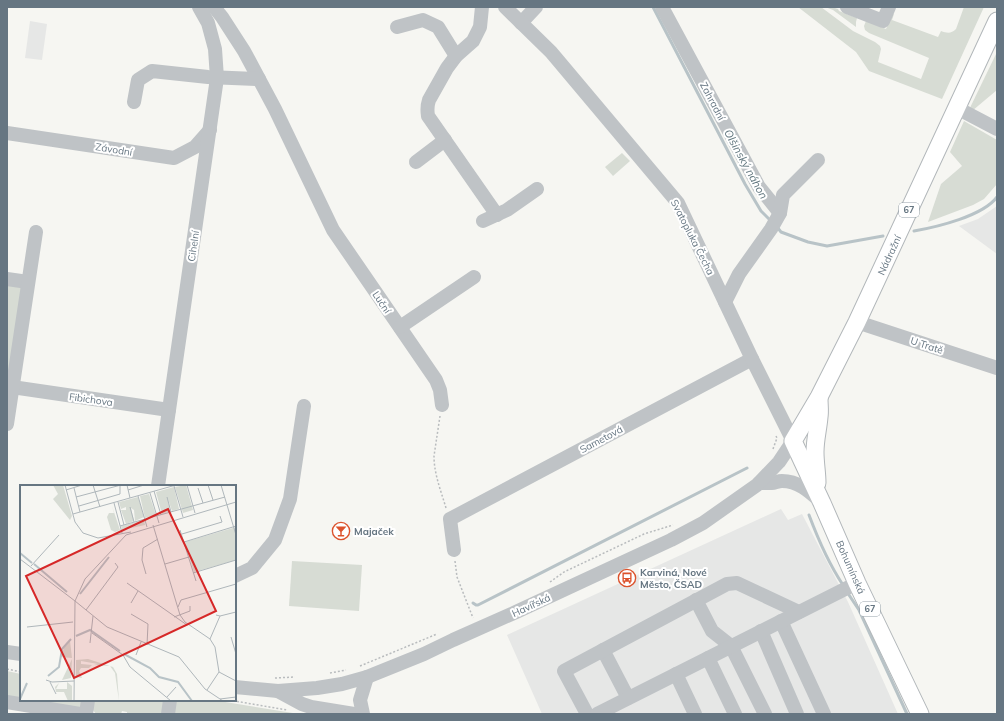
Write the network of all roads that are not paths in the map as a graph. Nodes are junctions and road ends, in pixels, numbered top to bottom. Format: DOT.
graph roads {
  1 [pos="200,7"];
  2 [pos="214,7"];
  3 [pos="482,7"];
  4 [pos="505,7"];
  5 [pos="536,7"];
  6 [pos="662,7"];
  7 [pos="847,7"];
  8 [pos="889,7"];
  9 [pos="997,21"];
  10 [pos="521,23"];
  11 [pos="397,26"];
  12 [pos="456,56"];
  13 [pos="217,78"];
  14 [pos="259,80"];
  15 [pos="134,102"];
  16 [pos="957,108"];
  17 [pos="210,129"];
  18 [pos="997,129"];
  19 [pos="7,133"];
  20 [pos="445,140"];
  21 [pos="818,160"];
  22 [pos="416,162"];
  23 [pos="537,189"];
  24 [pos="497,215"];
  25 [pos="483,221"];
  26 [pos="776,221"];
  27 [pos="36,232"];
  28 [pos="474,277"];
  29 [pos="7,279"];
  30 [pos="28,282"];
  31 [pos="725,302"];
  32 [pos="857,322"];
  33 [pos="400,327"];
  34 [pos="752,359"];
  35 [pos="997,368"];
  36 [pos="12,387"];
  37 [pos="819,397"];
  38 [pos="442,405"];
  39 [pos="304,406"];
  40 [pos="169,410"];
  41 [pos="7,424"];
  42 [pos="793,441"];
  43 [pos="759,483"];
  44 [pos="158,485"];
  45 [pos="820,498"];
  46 [pos="454,550"];
  47 [pos="236,576"];
  48 [pos="857,582"];
  49 [pos="696,600"];
  50 [pos="800,612"];
  51 [pos="781,621"];
  52 [pos="761,631"];
  53 [pos="731,646"];
  54 [pos="603,650"];
  55 [pos="7,652"];
  56 [pos="20,654"];
  57 [pos="708,658"];
  58 [pos="676,674"];
  59 [pos="367,677"];
  60 [pos="275,685"];
  61 [pos="236,687"];
  62 [pos="628,698"];
  63 [pos="88,701"];
  64 [pos="170,701"];
  65 [pos="7,702"];
  66 [pos="59,712"];
  67 [pos="331,712"];
  68 [pos="80,714"];
  69 [pos="86,714"];
  70 [pos="168,714"];
  71 [pos="354,714"];
  72 [pos="363,714"];
  73 [pos="587,714"];
  74 [pos="597,714"];
  75 [pos="695,714"];
  76 [pos="735,714"];
  77 [pos="766,714"];
  78 [pos="797,714"];
  79 [pos="824,714"];
  80 [pos="920,714"];
  1 -- 13 [label="street, Cihelní"];
  2 -- 14 [label="street, Luční"];
  3 -- 12 [label="street"];
  4 -- 10 [label="street, Svatopluka Čecha"];
  5 -- 10 [label="street"];
  6 -- 26 [label="street, Zahradní"];
  7 -- 8 [label="street"];
  9 -- 16 [label="main road, Nádražní / 67"];
  10 -- 31 [label="street, Svatopluka Čecha"];
  11 -- 12 [label="street"];
  12 -- 20 [label="street"];
  13 -- 14 [label="street"];
  13 -- 15 [label="street"];
  13 -- 17 [label="street, Cihelní"];
  14 -- 33 [label="street, Luční"];
  16 -- 18 [label="street"];
  16 -- 32 [label="main road, Nádražní / 67"];
  17 -- 19 [label="street, Závodní"];
  17 -- 40 [label="street, Cihelní"];
  20 -- 22 [label="street"];
  20 -- 24 [label="street"];
  21 -- 26 [label="street"];
  23 -- 24 [label="street"];
  24 -- 25 [label="street"];
  26 -- 31 [label="street"];
  27 -- 30 [label="street"];
  28 -- 33 [label="street"];
  29 -- 30 [label="street"];
  30 -- 36 [label="street"];
  31 -- 34 [label="street, Svatopluka Čecha"];
  32 -- 35 [label="street, U Tratě"];
  32 -- 37 [label="main road, Nádražní / 67"];
  33 -- 38 [label="street, Luční"];
  34 -- 42 [label="street, Svatopluka Čecha"];
  34 -- 46 [label="street, Sametová"];
  36 -- 40 [label="street, Fibichova"];
  36 -- 41 [label="street"];
  37 -- 42 [label="main road, Nádražní / 67"];
  37 -- 45 [label="main road"];
  39 -- 47 [label="street"];
  40 -- 44 [label="street, Cihelní"];
  42 -- 43 [label="street, Havířská"];
  42 -- 45 [label="main road, Bohumínská / 67"];
  43 -- 45 [label="street"];
  43 -- 59 [label="street, Havířská"];
  45 -- 48 [label="main road, Bohumínská / 67"];
  48 -- 50 [label="street"];
  48 -- 80 [label="main road, Bohumínská / 67"];
  49 -- 50 [label="street"];
  49 -- 53 [label="street"];
  49 -- 54 [label="street"];
  50 -- 51 [label="street"];
  51 -- 52 [label="street"];
  51 -- 79 [label="street"];
  52 -- 53 [label="street"];
  52 -- 78 [label="street"];
  53 -- 57 [label="street"];
  53 -- 77 [label="street"];
  54 -- 62 [label="street"];
  54 -- 73 [label="street"];
  55 -- 56 [label="street"];
  57 -- 58 [label="street"];
  57 -- 76 [label="street"];
  58 -- 62 [label="street"];
  58 -- 75 [label="street"];
  59 -- 60 [label="street, Havířská"];
  59 -- 72 [label="street"];
  60 -- 61 [label="street, Havířská"];
  60 -- 67 [label="street"];
  62 -- 74 [label="street"];
  63 -- 69 [label="street"];
  64 -- 70 [label="street"];
  65 -- 66 [label="street"];
  66 -- 68 [label="street"];
  67 -- 71 [label="street"];
}
